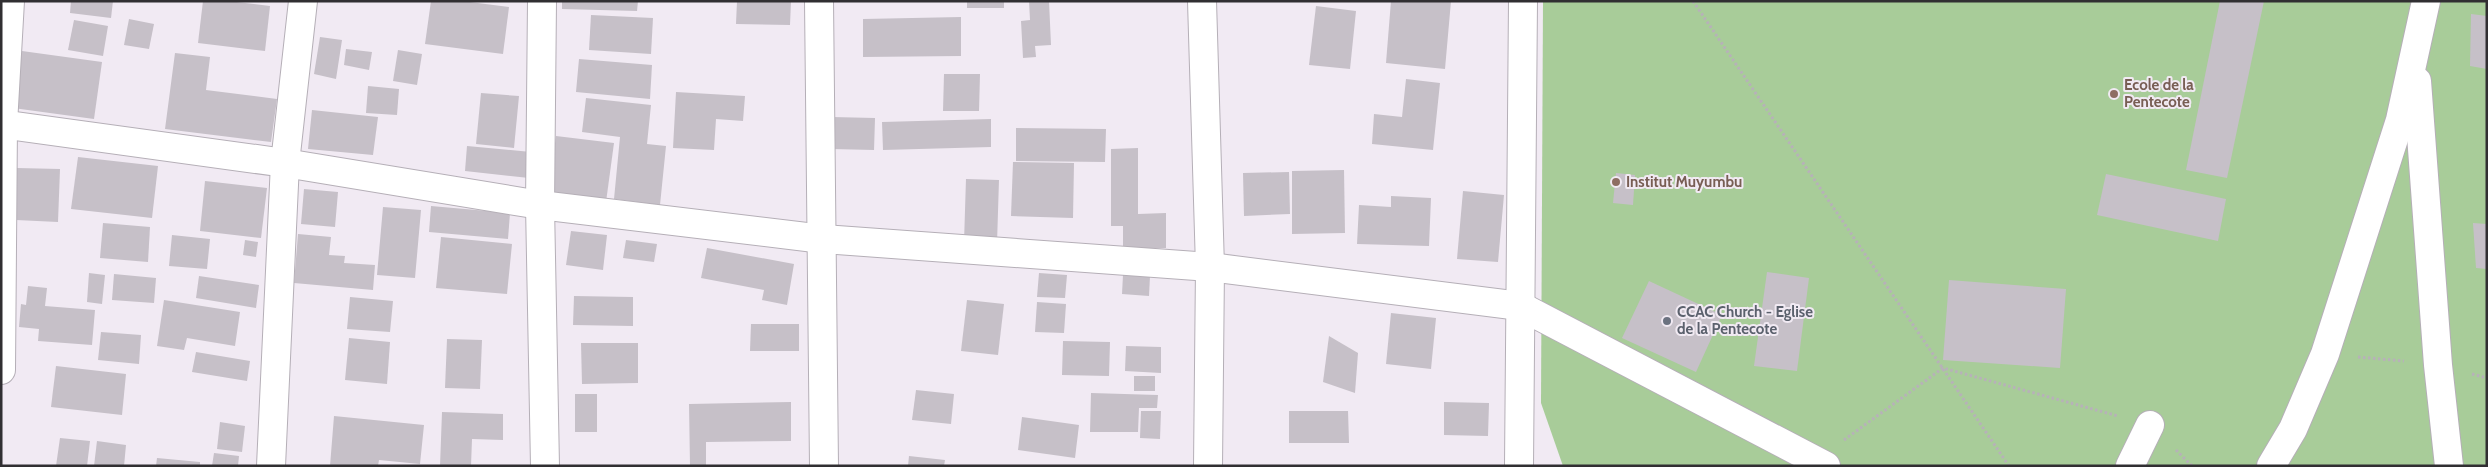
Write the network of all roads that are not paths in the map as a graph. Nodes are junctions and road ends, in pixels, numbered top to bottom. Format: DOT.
graph roads {
  1 [pos="10,1"];
  2 [pos="303,1"];
  3 [pos="542,1"];
  4 [pos="819,1"];
  5 [pos="1202,1"];
  6 [pos="1523,1"];
  7 [pos="2426,1"];
  8 [pos="2415,49"];
  9 [pos="2,124"];
  10 [pos="285,163"];
  11 [pos="540,205"];
  12 [pos="823,239"];
  13 [pos="1210,267"];
  14 [pos="1520,306"];
  15 [pos="1,370"];
  16 [pos="2150,425"];
  17 [pos="1820,464"];
  18 [pos="271,466"];
  19 [pos="544,466"];
  20 [pos="824,466"];
  21 [pos="1208,466"];
  22 [pos="1520,466"];
  23 [pos="2130,466"];
  24 [pos="2271,466"];
  25 [pos="2449,466"];
  1 -- 9 [label="street"];
  2 -- 10 [label="street"];
  3 -- 11 [label="street"];
  4 -- 12 [label="street"];
  5 -- 13 [label="street"];
  6 -- 14 [label="street"];
  7 -- 8 [label="street"];
  8 -- 24 [label="street"];
  8 -- 25 [label="street"];
  9 -- 10 [label="street"];
  9 -- 15 [label="street"];
  10 -- 11 [label="street"];
  10 -- 18 [label="street"];
  11 -- 12 [label="street"];
  11 -- 19 [label="street"];
  12 -- 13 [label="street"];
  12 -- 20 [label="street"];
  13 -- 14 [label="street"];
  13 -- 21 [label="street"];
  14 -- 17 [label="street"];
  14 -- 22 [label="street"];
  16 -- 23 [label="street"];
}
